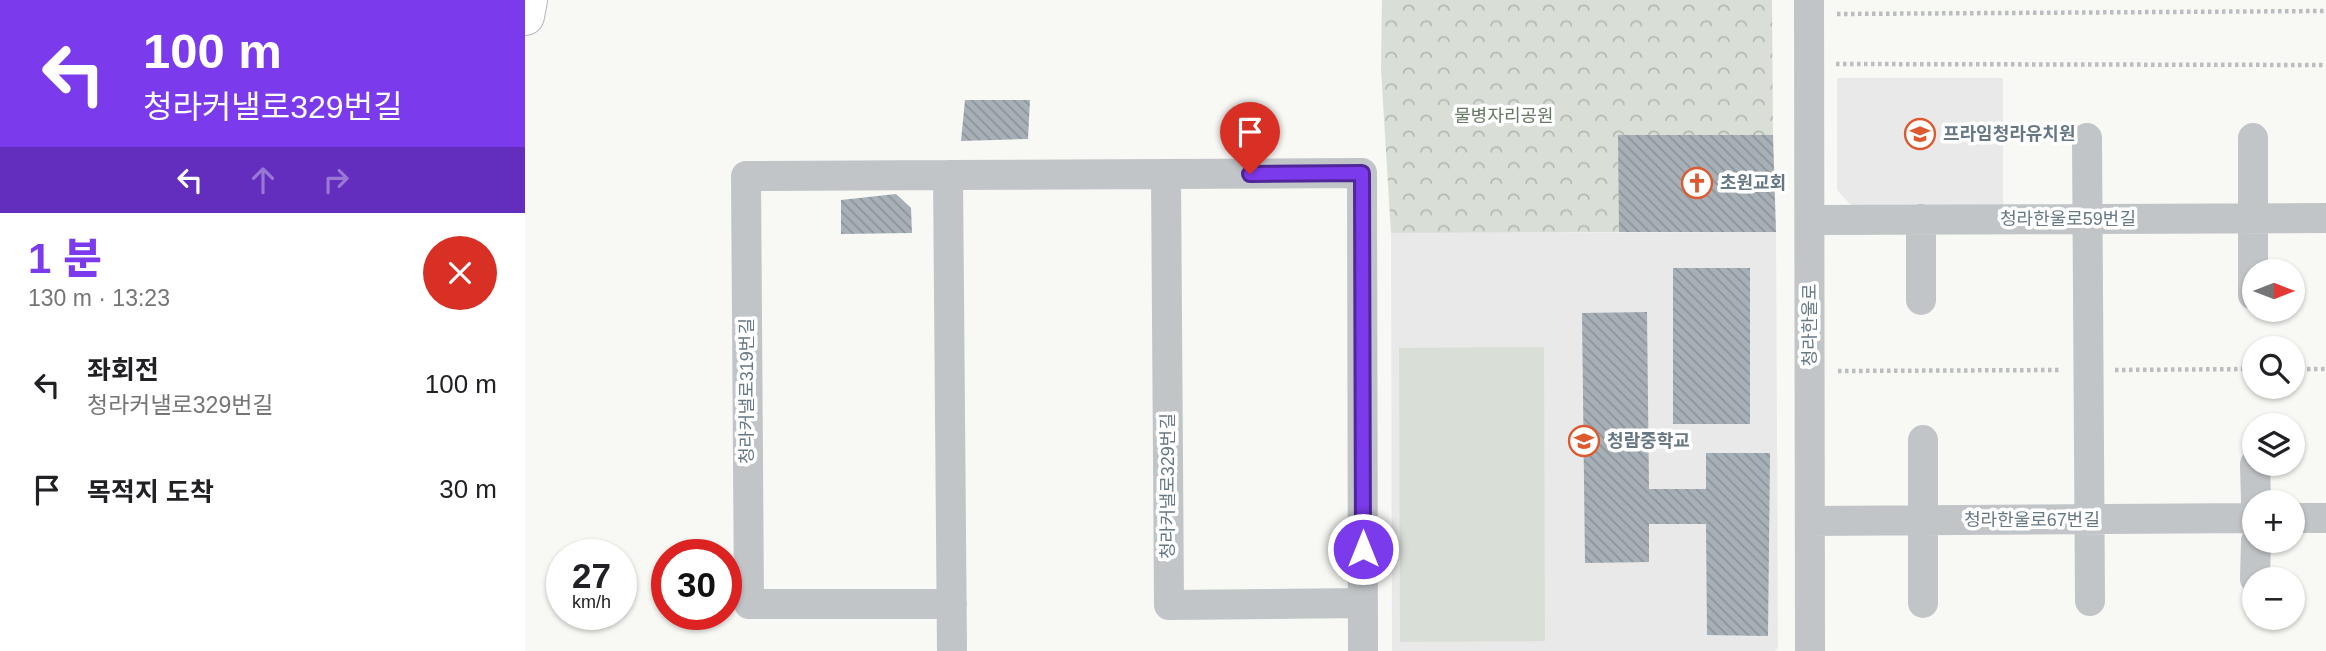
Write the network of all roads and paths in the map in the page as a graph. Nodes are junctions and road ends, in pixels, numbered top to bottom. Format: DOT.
graph roads {
  1 [pos="528,0"];
  2 [pos="1809,0"];
  3 [pos="2326,11"];
  4 [pos="1836,14"];
  5 [pos="525,16"];
  6 [pos="1836,64"];
  7 [pos="2326,65"];
  8 [pos="2087,138"];
  9 [pos="2253,138"];
  10 [pos="1166,174"];
  11 [pos="948,175"];
  12 [pos="2253,218"];
  13 [pos="2326,218"];
  14 [pos="1921,219"];
  15 [pos="2087,219"];
  16 [pos="1810,220"];
  17 [pos="2253,259"];
  18 [pos="1921,300"];
  19 [pos="2242,369"];
  20 [pos="2305,369"];
  21 [pos="2326,369"];
  22 [pos="2089,370"];
  23 [pos="1838,371"];
  24 [pos="1923,439"];
  25 [pos="2242,518"];
  26 [pos="2305,518"];
  27 [pos="2326,518"];
  28 [pos="2090,519"];
  29 [pos="1923,520"];
  30 [pos="1810,521"];
  31 [pos="2090,601"];
  32 [pos="1363,603"];
  33 [pos="1923,603"];
  34 [pos="952,604"];
  35 [pos="952,651"];
  36 [pos="1363,651"];
  37 [pos="1810,651"];
  1 -- 5 [label="main road"];
  2 -- 16 [label="street, 청라한울로"];
  3 -- 4 [label="path"];
  6 -- 7 [label="path"];
  8 -- 15 [label="street"];
  9 -- 12 [label="street"];
  10 -- 11 [label="street, 청라커낼로319번길"];
  10 -- 32 [label="street, 청라커낼로329번길"];
  10 -- 32 [label="street"];
  11 -- 34 [label="street"];
  11 -- 34 [label="street, 청라커낼로319번길"];
  12 -- 13 [label="street, 청라한울로59번길"];
  12 -- 15 [label="street, 청라한울로59번길"];
  12 -- 17 [label="street"];
  14 -- 15 [label="street, 청라한울로59번길"];
  14 -- 16 [label="street, 청라한울로59번길"];
  14 -- 18 [label="street"];
  15 -- 22 [label="street"];
  16 -- 30 [label="street, 청라한울로"];
  19 -- 22 [label="path"];
  20 -- 21 [label="path"];
  22 -- 23 [label="path"];
  22 -- 28 [label="street"];
  24 -- 29 [label="street"];
  25 -- 28 [label="street, 청라한울로67번길"];
  26 -- 27 [label="street"];
  28 -- 29 [label="street, 청라한울로67번길"];
  28 -- 31 [label="street"];
  29 -- 30 [label="street, 청라한울로67번길"];
  29 -- 33 [label="street"];
  30 -- 37 [label="street, 청라한울로"];
  32 -- 36 [label="street"];
  34 -- 35 [label="street"];
}
